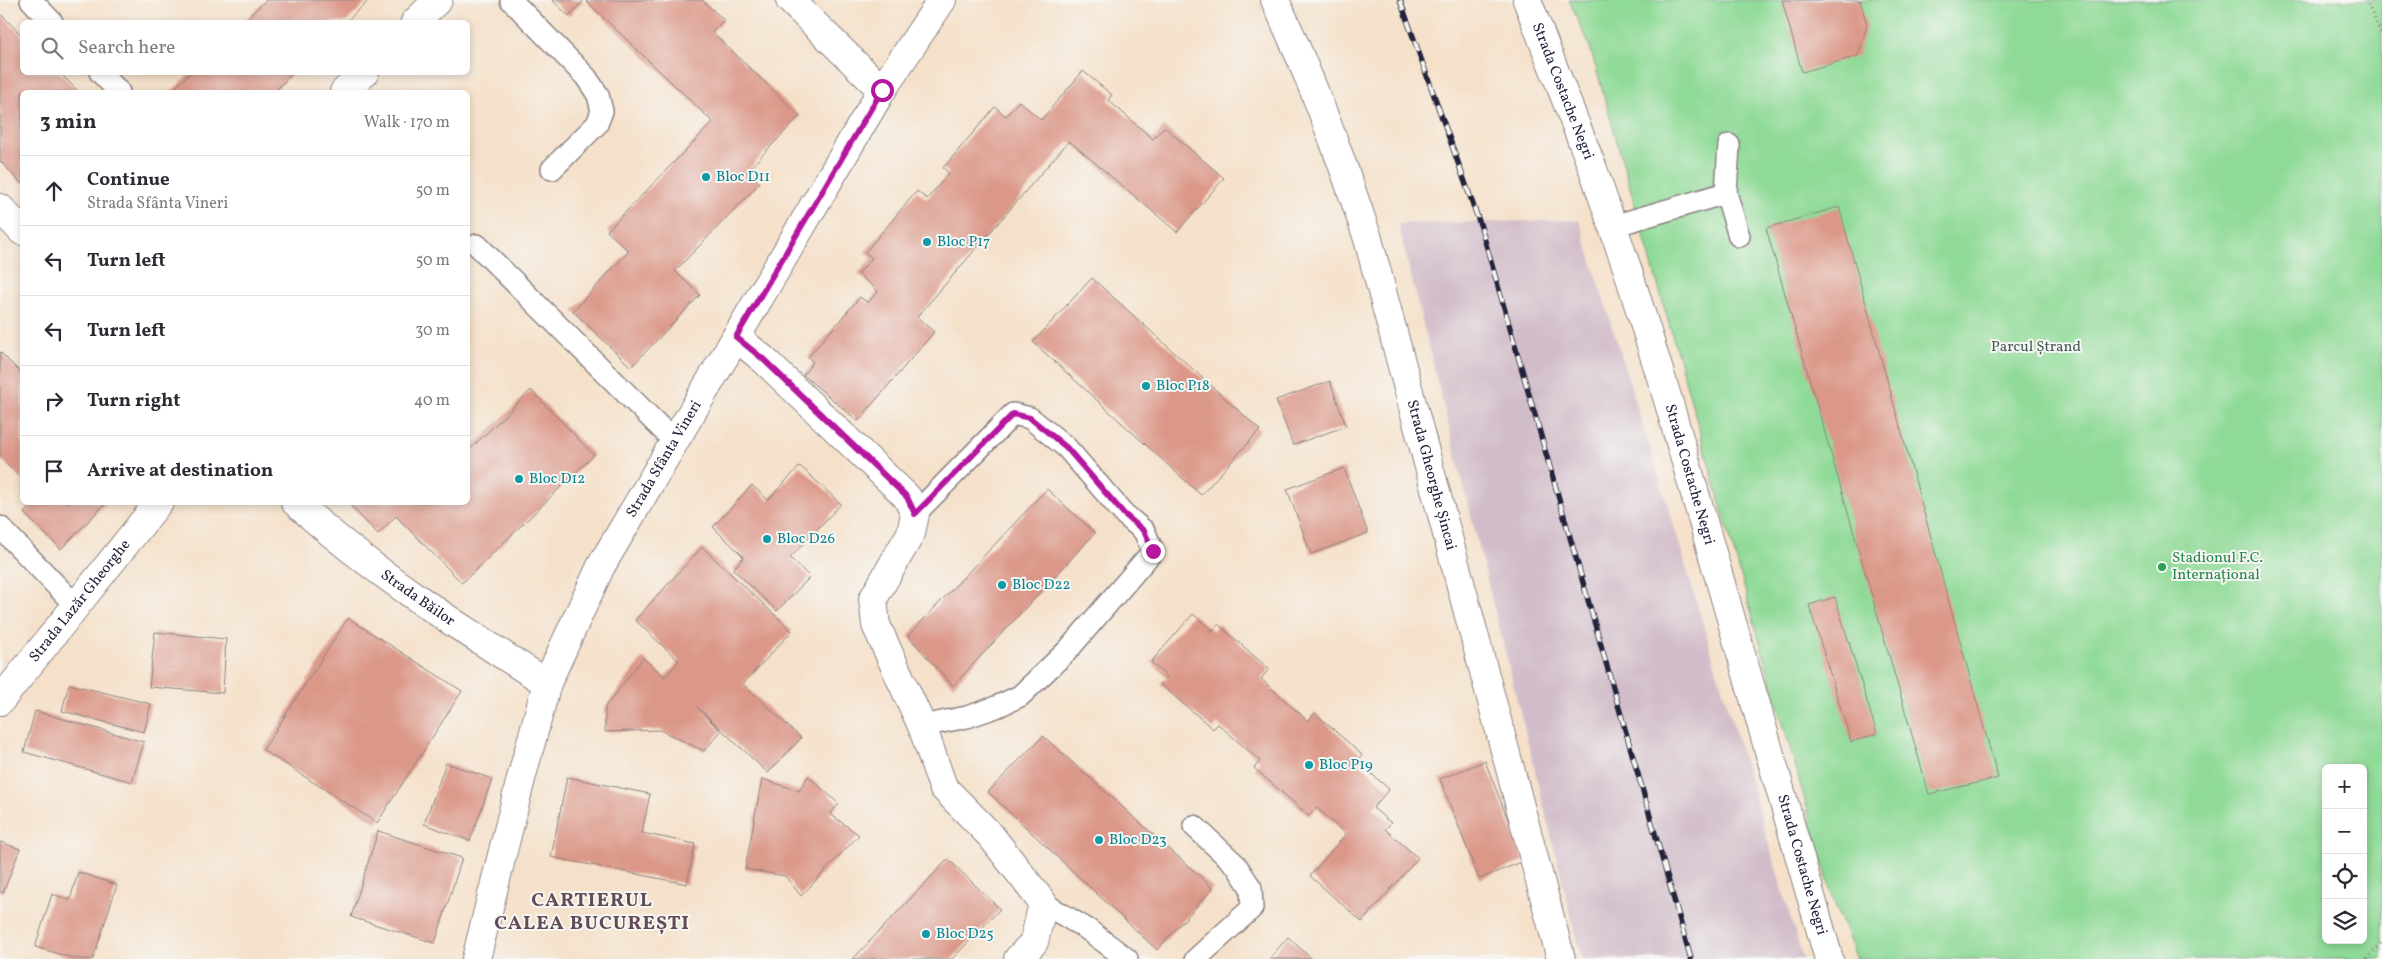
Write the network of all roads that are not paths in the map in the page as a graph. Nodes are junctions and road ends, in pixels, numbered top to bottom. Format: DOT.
graph roads {
  1 [pos="31,0"];
  2 [pos="438,0"];
  3 [pos="511,0"];
  4 [pos="790,0"];
  5 [pos="942,0"];
  6 [pos="1275,0"];
  7 [pos="1526,0"];
  8 [pos="50,20"];
  9 [pos="418,20"];
  10 [pos="103,75"];
  11 [pos="361,75"];
  12 [pos="117,90"];
  13 [pos="346,90"];
  14 [pos="882,90"];
  15 [pos="1729,145"];
  16 [pos="552,169"];
  17 [pos="1726,193"];
  18 [pos="0,208"];
  19 [pos="1613,226"];
  20 [pos="20,229"];
  21 [pos="1739,236"];
  22 [pos="477,245"];
  23 [pos="736,337"];
  24 [pos="675,442"];
  25 [pos="157,505"];
  26 [pos="298,505"];
  27 [pos="915,514"];
  28 [pos="0,527"];
  29 [pos="76,606"];
  30 [pos="547,683"];
  31 [pos="0,702"];
  32 [pos="922,726"];
  33 [pos="1194,826"];
  34 [pos="1044,903"];
  35 [pos="476,959"];
  36 [pos="1018,959"];
  37 [pos="1127,959"];
  38 [pos="1196,959"];
  39 [pos="1561,959"];
  40 [pos="1829,959"];
  1 -- 8 [label="lane"];
  2 -- 9 [label="street"];
  3 -- 16 [label="lane"];
  4 -- 14 [label="street"];
  5 -- 14 [label="street, Strada Sfânta Vineri"];
  6 -- 39 [label="street, Strada Gheorghe Șincai"];
  7 -- 19 [label="street, Strada Costache Negri"];
  10 -- 12 [label="lane"];
  11 -- 13 [label="street"];
  14 -- 23 [label="street, Strada Sfânta Vineri"];
  15 -- 17 [label="lane"];
  17 -- 19 [label="lane"];
  17 -- 21 [label="lane"];
  18 -- 20 [label="street"];
  19 -- 40 [label="street, Strada Costache Negri"];
  22 -- 24 [label="lane"];
  23 -- 24 [label="street, Strada Sfânta Vineri"];
  23 -- 27 [label="street"];
  24 -- 30 [label="street, Strada Sfânta Vineri"];
  25 -- 29 [label="street, Strada Lazăr Gheorghe"];
  26 -- 30 [label="street, Strada Băilor"];
  27 -- 32 [label="street"];
  27 -- 32 [label="lane"];
  28 -- 29 [label="lane"];
  29 -- 31 [label="street, Strada Lazăr Gheorghe"];
  30 -- 35 [label="street, Strada Sfânta Vineri"];
  32 -- 34 [label="street"];
  33 -- 38 [label="lane"];
  34 -- 36 [label="street"];
  34 -- 37 [label="lane"];
}
